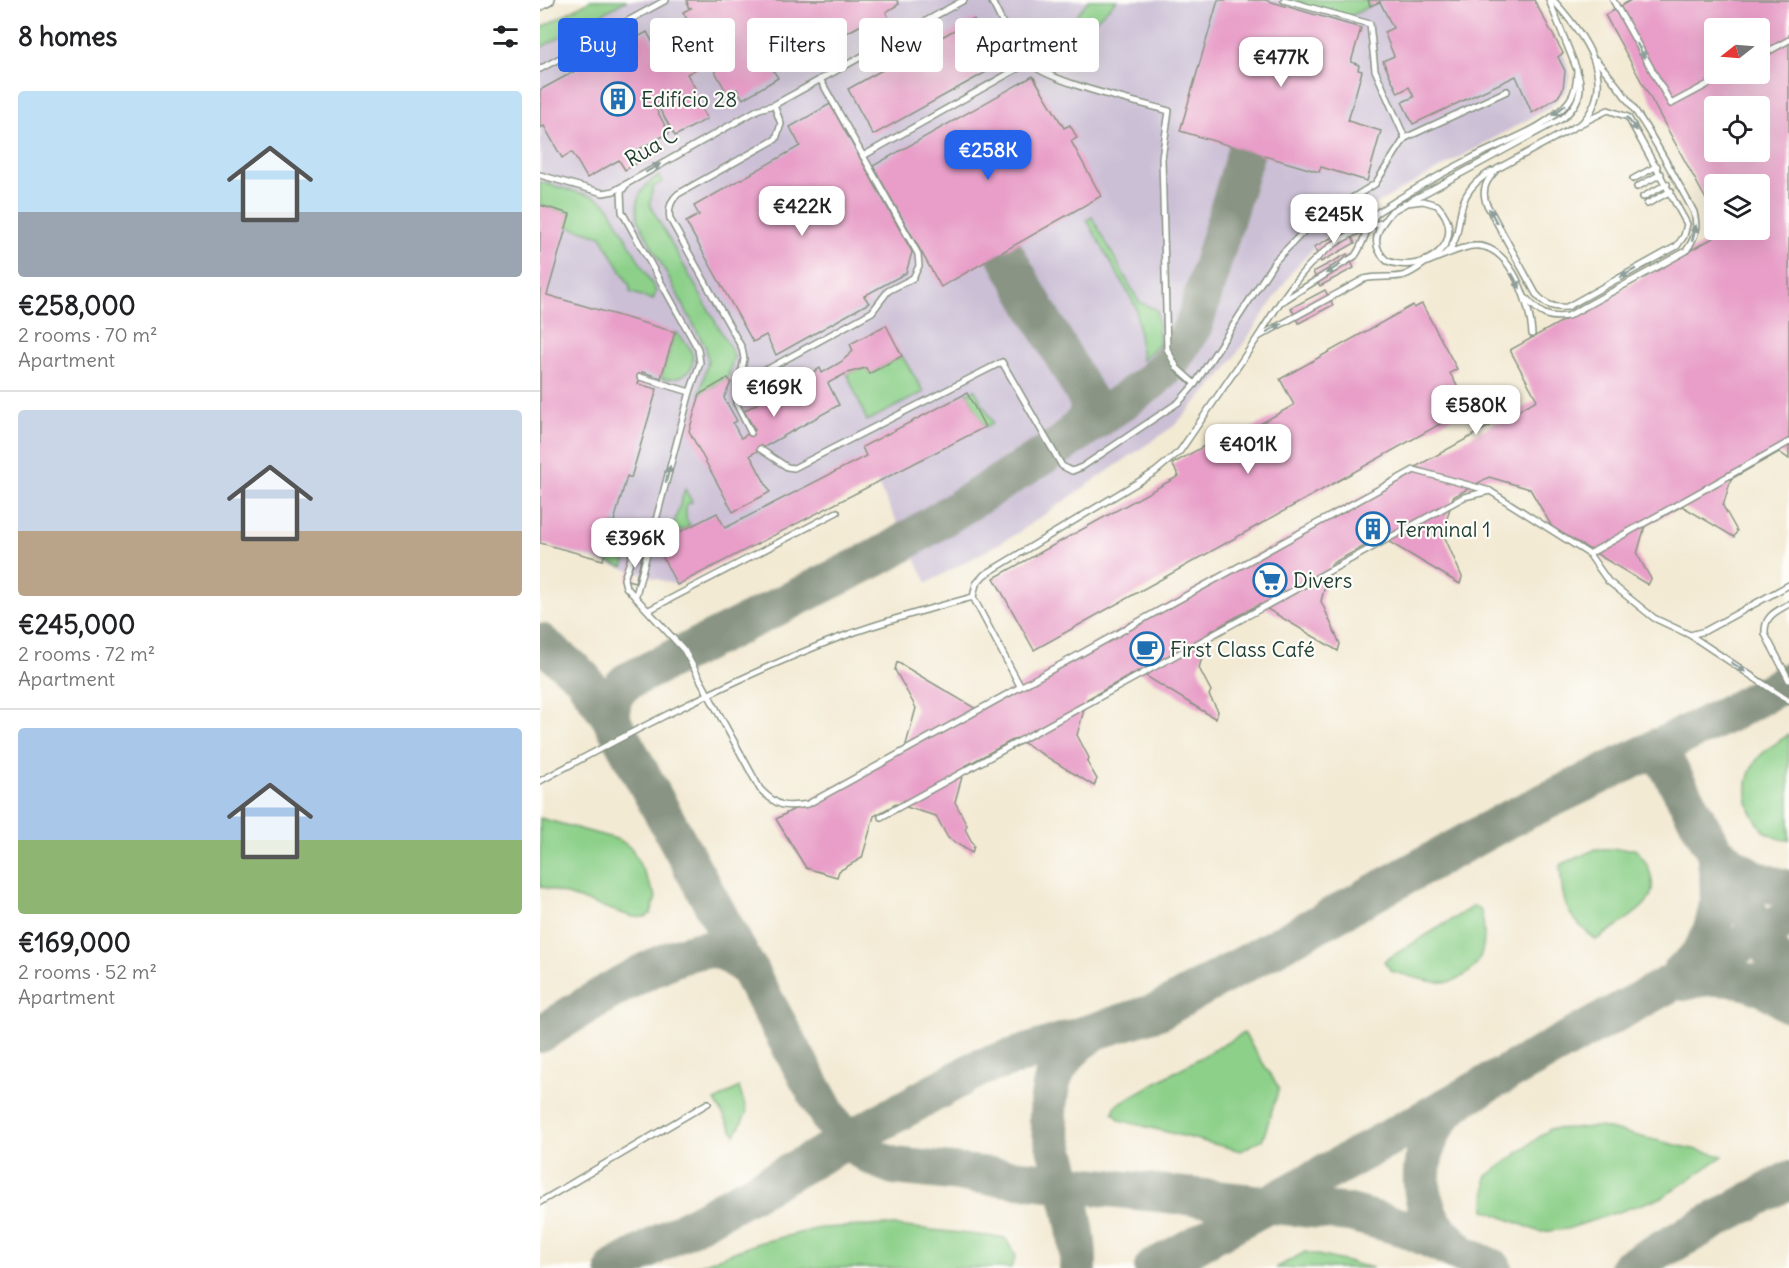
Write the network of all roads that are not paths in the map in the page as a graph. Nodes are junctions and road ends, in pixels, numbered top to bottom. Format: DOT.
graph roads {
  1 [pos="549,0"];
  2 [pos="666,0"];
  3 [pos="964,0"];
  4 [pos="991,0"];
  5 [pos="1284,0"];
  6 [pos="1551,0"];
  7 [pos="1613,0"];
  8 [pos="540,5"];
  9 [pos="1001,18"];
  10 [pos="1789,40"];
  11 [pos="1770,50"];
  12 [pos="1594,58"];
  13 [pos="540,69"];
  14 [pos="1577,70"];
  15 [pos="1011,72"];
  16 [pos="1048,72"];
  17 [pos="820,79"];
  18 [pos="1708,84"];
  19 [pos="1507,91"];
  20 [pos="774,105"];
  21 [pos="1582,123"];
  22 [pos="1406,138"];
  23 [pos="863,156"];
  24 [pos="1657,166"];
  25 [pos="1497,169"];
  26 [pos="1661,174"];
  27 [pos="540,175"];
  28 [pos="1633,179"];
  29 [pos="627,183"];
  30 [pos="1667,184"];
  31 [pos="1637,187"];
  32 [pos="1671,191"];
  33 [pos="603,192"];
  34 [pos="1643,196"];
  35 [pos="1407,203"];
  36 [pos="1647,204"];
  37 [pos="622,212"];
  38 [pos="1381,223"];
  39 [pos="1368,226"];
  40 [pos="1438,260"];
  41 [pos="1428,262"];
  42 [pos="1526,298"];
  43 [pos="1280,303"];
  44 [pos="1532,334"];
  45 [pos="1258,337"];
  46 [pos="741,372"];
  47 [pos="640,377"];
  48 [pos="1195,384"];
  49 [pos="690,392"];
  50 [pos="750,433"];
  51 [pos="1789,442"];
  52 [pos="760,449"];
  53 [pos="1490,491"];
  54 [pos="837,512"];
  55 [pos="653,530"];
  56 [pos="1589,554"];
  57 [pos="1789,585"];
  58 [pos="636,596"];
  59 [pos="973,597"];
  60 [pos="1789,603"];
  61 [pos="649,610"];
  62 [pos="1690,635"];
  63 [pos="1789,680"];
  64 [pos="1020,686"];
  65 [pos="708,695"];
  66 [pos="1789,701"];
  67 [pos="540,781"];
  68 [pos="881,817"];
  69 [pos="708,1103"];
  70 [pos="540,1202"];
  1 -- 8 [label="street"];
  2 -- 13 [label="lane"];
  3 -- 17 [label="lane, Rua C"];
  4 -- 9 [label="lane"];
  5 -- 22 [label="lane"];
  6 -- 12 [label="lane"];
  6 -- 14 [label="lane"];
  7 -- 18 [label="lane, one-way"];
  10 -- 11 [label="lane"];
  12 -- 21 [label="lane"];
  42 -- 12 [label="lane, one-way"];
  14 -- 35 [label="lane"];
  14 -- 39 [label="lane, one-way"];
  15 -- 23 [label="lane"];
  16 -- 48 [label="lane"];
  17 -- 20 [label="lane, Rua C"];
  17 -- 23 [label="lane"];
  19 -- 22 [label="lane"];
  29 -- 20 [label="lane, Rua C, one-way"];
  20 -- 46 [label="lane"];
  21 -- 24 [label="lane, one-way"];
  21 -- 25 [label="lane"];
  22 -- 48 [label="lane"];
  23 -- 46 [label="lane"];
  24 -- 26 [label="lane"];
  24 -- 28 [label="lane"];
  32 -- 25 [label="lane, one-way"];
  25 -- 40 [label="lane"];
  26 -- 30 [label="lane"];
  26 -- 31 [label="lane"];
  27 -- 33 [label="lane"];
  29 -- 33 [label="lane, Rua C"];
  29 -- 37 [label="lane"];
  30 -- 32 [label="lane"];
  30 -- 34 [label="lane"];
  32 -- 36 [label="lane"];
  33 -- 37 [label="lane"];
  35 -- 38 [label="lane"];
  35 -- 41 [label="lane"];
  37 -- 49 [label="lane"];
  38 -- 39 [label="lane"];
  38 -- 41 [label="lane"];
  39 -- 43 [label="lane"];
  39 -- 43 [label="lane, one-way"];
  40 -- 41 [label="lane"];
  40 -- 42 [label="lane, one-way"];
  45 -- 41 [label="lane, one-way"];
  42 -- 44 [label="lane"];
  43 -- 45 [label="lane"];
  45 -- 59 [label="lane"];
  46 -- 50 [label="lane"];
  47 -- 49 [label="lane"];
  48 -- 52 [label="lane"];
  55 -- 49 [label="lane, one-way"];
  51 -- 56 [label="lane"];
  53 -- 56 [label="lane"];
  53 -- 64 [label="lane"];
  53 -- 68 [label="lane"];
  54 -- 61 [label="lane"];
  55 -- 58 [label="lane"];
  55 -- 58 [label="lane"];
  56 -- 62 [label="lane"];
  57 -- 62 [label="lane"];
  58 -- 61 [label="lane"];
  59 -- 64 [label="lane"];
  59 -- 65 [label="lane"];
  60 -- 63 [label="lane"];
  61 -- 65 [label="lane"];
  62 -- 66 [label="lane, one-way"];
  64 -- 65 [label="lane"];
  65 -- 67 [label="lane"];
  69 -- 70 [label="lane"];
}
